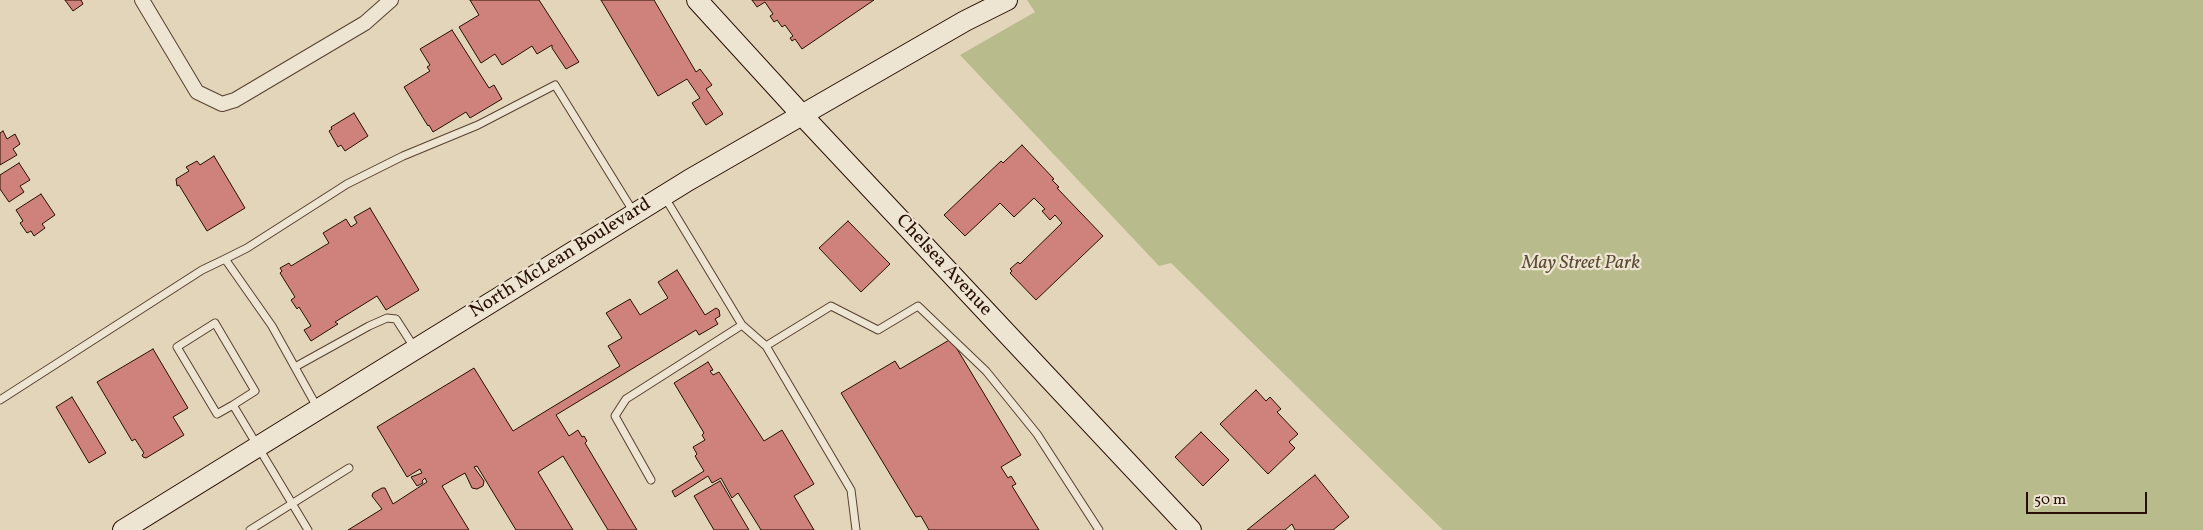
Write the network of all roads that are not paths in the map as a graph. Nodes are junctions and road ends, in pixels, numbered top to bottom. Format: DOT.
graph roads {
  1 [pos="142,0"];
  2 [pos="391,0"];
  3 [pos="697,0"];
  4 [pos="1007,0"];
  5 [pos="802,116"];
  6 [pos="664,196"];
  7 [pos="634,214"];
  8 [pos="225,258"];
  9 [pos="742,325"];
  10 [pos="766,346"];
  11 [pos="416,349"];
  12 [pos="295,367"];
  13 [pos="0,400"];
  14 [pos="233,405"];
  15 [pos="319,409"];
  16 [pos="257,447"];
  17 [pos="349,468"];
  18 [pos="651,480"];
  19 [pos="292,504"];
  20 [pos="146,524"];
  21 [pos="123,530"];
  22 [pos="250,530"];
  23 [pos="308,530"];
  24 [pos="856,530"];
  25 [pos="1099,530"];
  26 [pos="1191,530"];
  1 -- 2 [label="street"];
  3 -- 5 [label="main road, Chelsea Avenue"];
  4 -- 5 [label="main road, North McLean Boulevard"];
  5 -- 6 [label="main road, North McLean Boulevard"];
  5 -- 26 [label="main road, Chelsea Avenue"];
  6 -- 7 [label="main road, North McLean Boulevard"];
  6 -- 9 [label="lane"];
  7 -- 8 [label="lane"];
  7 -- 11 [label="main road, North McLean Boulevard"];
  8 -- 12 [label="lane"];
  8 -- 13 [label="lane"];
  9 -- 10 [label="lane"];
  9 -- 18 [label="lane"];
  10 -- 24 [label="lane"];
  10 -- 25 [label="lane"];
  11 -- 12 [label="lane"];
  11 -- 15 [label="main road, North McLean Boulevard"];
  12 -- 15 [label="lane"];
  14 -- 14 [label="lane"];
  14 -- 16 [label="lane"];
  15 -- 16 [label="main road, North McLean Boulevard"];
  16 -- 19 [label="lane"];
  16 -- 20 [label="main road, North McLean Boulevard"];
  17 -- 19 [label="lane"];
  19 -- 22 [label="lane"];
  19 -- 23 [label="lane"];
  20 -- 21 [label="main road, North McLean Boulevard"];
}
